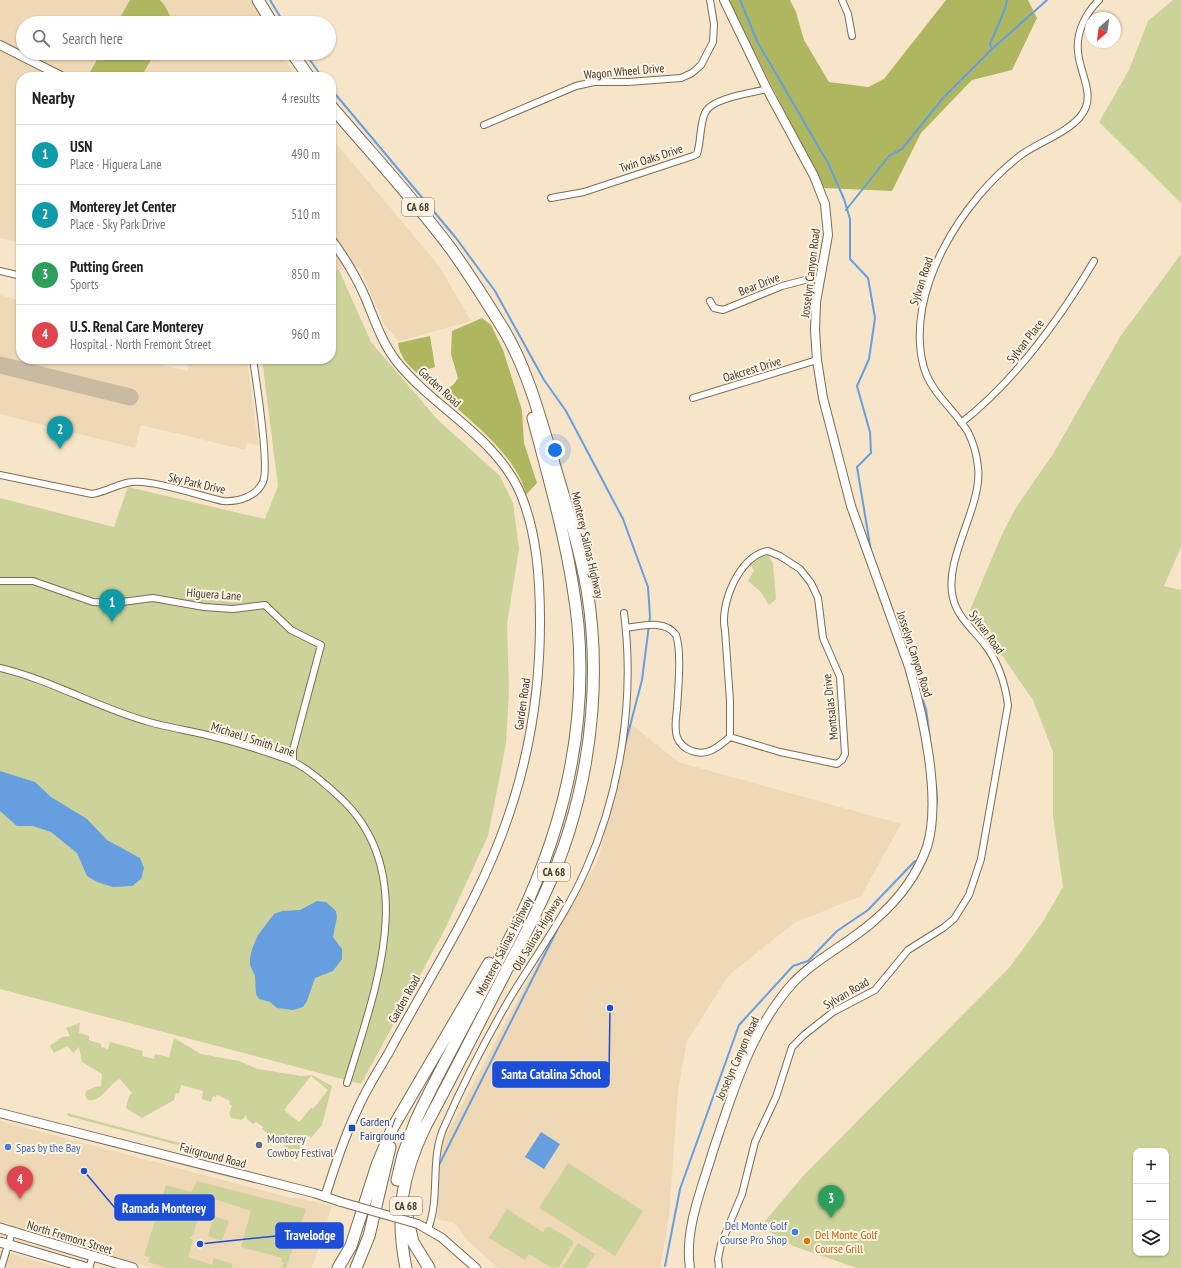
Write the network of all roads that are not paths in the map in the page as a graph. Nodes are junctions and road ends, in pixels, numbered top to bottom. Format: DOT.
graph roads {
  1 [pos="258,0"];
  2 [pos="710,0"];
  3 [pos="724,0"];
  4 [pos="842,0"];
  5 [pos="1099,0"];
  6 [pos="268,16"];
  7 [pos="852,36"];
  8 [pos="0,45"];
  9 [pos="16,53"];
  10 [pos="30,60"];
  11 [pos="297,60"];
  12 [pos="53,72"];
  13 [pos="305,72"];
  14 [pos="767,89"];
  15 [pos="336,112"];
  16 [pos="484,125"];
  17 [pos="551,198"];
  18 [pos="336,246"];
  19 [pos="1094,261"];
  20 [pos="0,270"];
  21 [pos="16,275"];
  22 [pos="820,279"];
  23 [pos="710,301"];
  24 [pos="494,317"];
  25 [pos="817,360"];
  26 [pos="254,364"];
  27 [pos="693,398"];
  28 [pos="961,423"];
  29 [pos="0,475"];
  30 [pos="0,581"];
  31 [pos="624,613"];
  32 [pos="626,628"];
  33 [pos="0,668"];
  34 [pos="730,737"];
  35 [pos="293,762"];
  36 [pos="531,892"];
  37 [pos="425,1072"];
  38 [pos="347,1083"];
  39 [pos="0,1113"];
  40 [pos="419,1140"];
  41 [pos="324,1197"];
  42 [pos="0,1228"];
  43 [pos="428,1229"];
  44 [pos="12,1232"];
  45 [pos="4,1243"];
  46 [pos="93,1256"];
  47 [pos="1,1268"];
  48 [pos="89,1268"];
  49 [pos="133,1268"];
  50 [pos="338,1268"];
  51 [pos="356,1268"];
  52 [pos="399,1268"];
  53 [pos="406,1268"];
  54 [pos="429,1268"];
  55 [pos="476,1268"];
  56 [pos="690,1268"];
  57 [pos="719,1268"];
  1 -- 6 [label="highway"];
  2 -- 16 [label="street, Wagon Wheel Drive"];
  3 -- 14 [label="street, Josselyn Canyon Road"];
  4 -- 7 [label="street"];
  5 -- 28 [label="street, Sylvan Road"];
  8 -- 9 [label="street"];
  10 -- 12 [label="street"];
  11 -- 13 [label="highway"];
  14 -- 17 [label="street, Twin Oaks Drive"];
  14 -- 22 [label="street, Josselyn Canyon Road"];
  15 -- 24 [label="highway, Monterey Salinas Highway / CA 68"];
  18 -- 41 [label="street, Garden Road"];
  19 -- 28 [label="street, Sylvan Place"];
  20 -- 21 [label="street"];
  22 -- 23 [label="street, Bear Drive"];
  22 -- 25 [label="street, Josselyn Canyon Road"];
  24 -- 36 [label="highway, Monterey Salinas Highway / CA 68"];
  24 -- 40 [label="highway, Monterey Salinas Highway / CA 68"];
  25 -- 27 [label="street, Oakcrest Drive"];
  25 -- 56 [label="street, Josselyn Canyon Road"];
  26 -- 29 [label="street, Sky Park Drive"];
  28 -- 57 [label="street, Sylvan Road"];
  30 -- 35 [label="street, Higuera Lane"];
  31 -- 32 [label="street, Old Salinas Highway"];
  32 -- 34 [label="street"];
  32 -- 43 [label="street, Old Salinas Highway"];
  33 -- 35 [label="street, Michael J Smith Lane"];
  34 -- 34 [label="street, Montsalas Drive"];
  35 -- 38 [label="street, Michael J Smith Lane"];
  36 -- 37 [label="highway"];
  36 -- 52 [label="highway, CA 68"];
  37 -- 50 [label="highway"];
  37 -- 51 [label="highway"];
  39 -- 41 [label="street, Fairground Road"];
  40 -- 53 [label="highway"];
  40 -- 54 [label="highway, CA 68"];
  41 -- 43 [label="street, Fairground Road, bridge"];
  42 -- 44 [label="main road, North Fremont Street"];
  43 -- 55 [label="street, Fairground Road"];
  44 -- 45 [label="street"];
  44 -- 46 [label="main road, North Fremont Street"];
  45 -- 47 [label="street"];
  45 -- 48 [label="main road, North Fremont Street"];
  46 -- 48 [label="street"];
  46 -- 49 [label="main road, North Fremont Street"];
}
